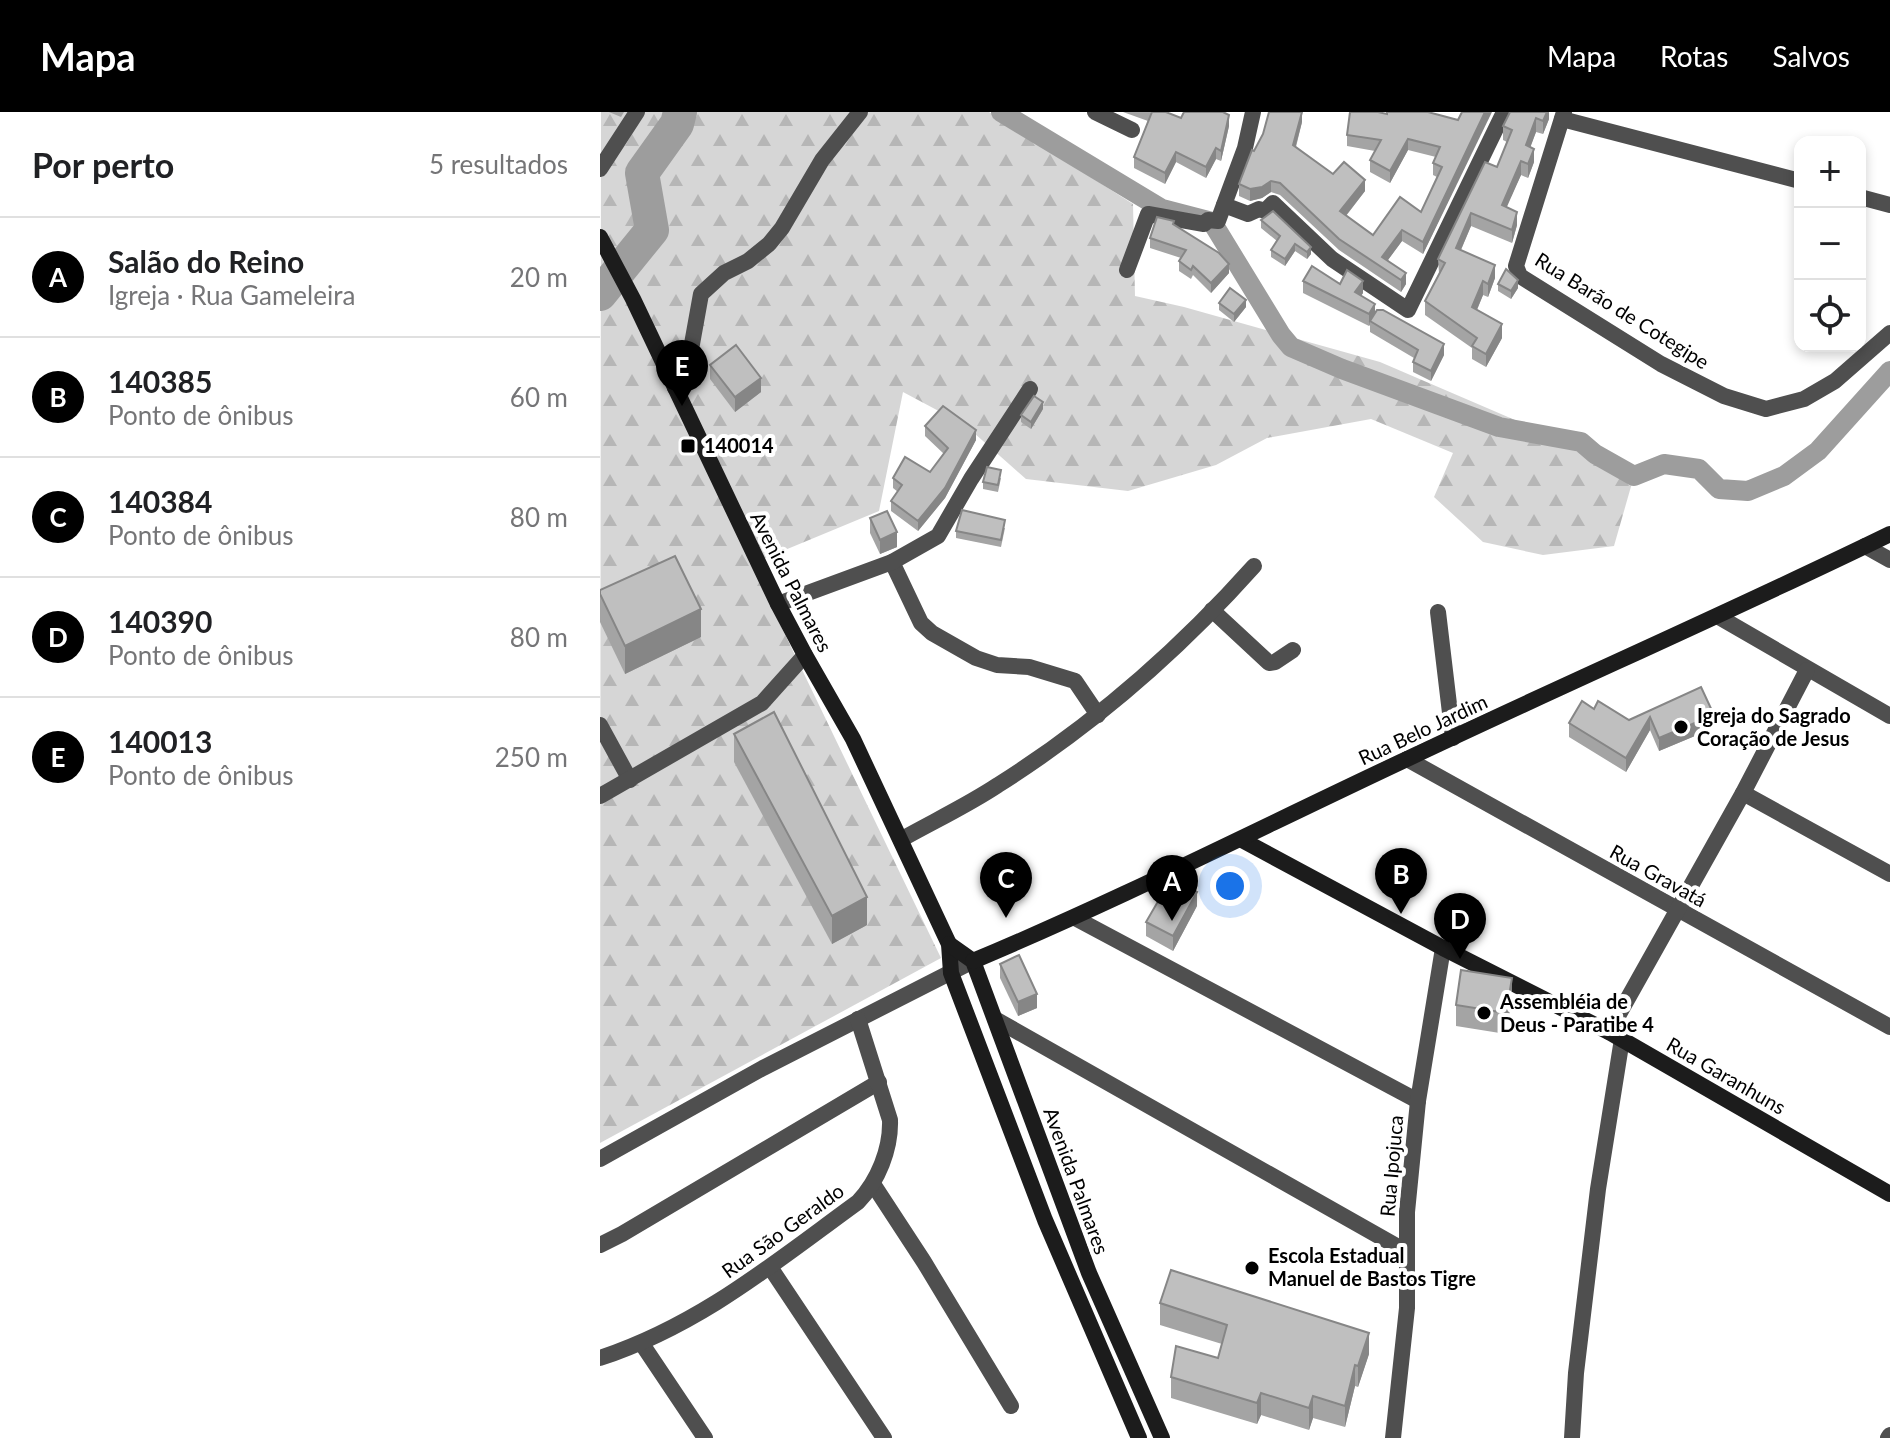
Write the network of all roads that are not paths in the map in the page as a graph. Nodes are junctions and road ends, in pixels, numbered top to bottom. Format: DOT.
graph roads {
  1 [pos="637,112"];
  2 [pos="860,112"];
  3 [pos="1253,112"];
  4 [pos="1504,112"];
  5 [pos="1099,113"];
  6 [pos="1563,115"];
  7 [pos="1132,130"];
  8 [pos="600,169"];
  9 [pos="1794,179"];
  10 [pos="1866,197"];
  11 [pos="1888,199"];
  12 [pos="1224,205"];
  13 [pos="602,240"];
  14 [pos="1127,270"];
  15 [pos="1890,333"];
  16 [pos="675,388"];
  17 [pos="1030,389"];
  18 [pos="1890,534"];
  19 [pos="1865,546"];
  20 [pos="1890,560"];
  21 [pos="892,562"];
  22 [pos="1254,566"];
  23 [pos="778,604"];
  24 [pos="1212,610"];
  25 [pos="1438,612"];
  26 [pos="1719,617"];
  27 [pos="1293,650"];
  28 [pos="805,655"];
  29 [pos="1807,670"];
  30 [pos="1098,715"];
  31 [pos="1890,716"];
  32 [pos="600,725"];
  33 [pos="1453,738"];
  34 [pos="1407,759"];
  35 [pos="630,780"];
  36 [pos="1743,793"];
  37 [pos="600,796"];
  38 [pos="902,839"];
  39 [pos="1242,840"];
  40 [pos="1890,874"];
  41 [pos="1677,910"];
  42 [pos="1075,918"];
  43 [pos="949,944"];
  44 [pos="1443,948"];
  45 [pos="973,961"];
  46 [pos="951,973"];
  47 [pos="858,1019"];
  48 [pos="995,1019"];
  49 [pos="1890,1027"];
  50 [pos="1616,1035"];
  51 [pos="879,1082"];
  52 [pos="1418,1101"];
  53 [pos="600,1159"];
  54 [pos="873,1184"];
  55 [pos="1890,1194"];
  56 [pos="600,1245"];
  57 [pos="1407,1252"];
  58 [pos="770,1267"];
  59 [pos="642,1344"];
  60 [pos="600,1358"];
  61 [pos="1011,1406"];
  62 [pos="705,1438"];
  63 [pos="884,1438"];
  64 [pos="1139,1438"];
  65 [pos="1162,1438"];
  66 [pos="1393,1438"];
  67 [pos="1572,1438"];
  1 -- 8 [label="street"];
  2 -- 16 [label="street"];
  3 -- 12 [label="street"];
  4 -- 12 [label="street"];
  5 -- 7 [label="street"];
  6 -- 9 [label="street"];
  6 -- 15 [label="street, Rua Barão de Cotegipe"];
  10 -- 11 [label="street"];
  12 -- 14 [label="street"];
  13 -- 16 [label="main road, Avenida Palmares"];
  16 -- 23 [label="main road, Avenida Palmares"];
  17 -- 21 [label="street"];
  18 -- 19 [label="main road, Rua Belo Jardim"];
  19 -- 20 [label="street"];
  19 -- 26 [label="main road, Rua Belo Jardim"];
  21 -- 23 [label="street"];
  21 -- 30 [label="street"];
  22 -- 24 [label="street"];
  23 -- 28 [label="main road, Avenida Palmares"];
  24 -- 27 [label="street"];
  24 -- 30 [label="street"];
  25 -- 33 [label="street"];
  26 -- 29 [label="street"];
  26 -- 33 [label="main road, Rua Belo Jardim"];
  28 -- 35 [label="street"];
  28 -- 38 [label="main road, Avenida Palmares"];
  29 -- 31 [label="street"];
  29 -- 36 [label="street"];
  30 -- 38 [label="street"];
  32 -- 35 [label="street"];
  33 -- 34 [label="main road, Rua Belo Jardim"];
  34 -- 39 [label="main road, Rua Belo Jardim"];
  34 -- 41 [label="street, Rua Gravatá"];
  35 -- 37 [label="street"];
  36 -- 40 [label="street"];
  36 -- 41 [label="street"];
  38 -- 43 [label="main road, Avenida Palmares"];
  39 -- 42 [label="main road, Rua Belo Jardim"];
  39 -- 44 [label="main road, Rua Garanhuns"];
  41 -- 49 [label="street, Rua Gravatá"];
  41 -- 50 [label="street"];
  42 -- 45 [label="main road, Rua Belo Jardim"];
  42 -- 52 [label="street"];
  43 -- 45 [label="main road"];
  43 -- 46 [label="main road, Avenida Palmares"];
  44 -- 50 [label="main road, Rua Garanhuns"];
  44 -- 52 [label="street, Rua Ipojuca"];
  45 -- 46 [label="street"];
  45 -- 48 [label="main road, Avenida Palmares"];
  46 -- 47 [label="street"];
  46 -- 64 [label="main road, Avenida Palmares"];
  47 -- 51 [label="street, Rua São Geraldo"];
  47 -- 53 [label="street"];
  48 -- 57 [label="street"];
  48 -- 65 [label="main road, Avenida Palmares"];
  50 -- 55 [label="main road, Rua Garanhuns"];
  50 -- 67 [label="street"];
  51 -- 54 [label="street, Rua São Geraldo"];
  51 -- 56 [label="street"];
  52 -- 57 [label="street, Rua Ipojuca"];
  54 -- 58 [label="street, Rua São Geraldo"];
  54 -- 61 [label="street"];
  57 -- 66 [label="street, Rua Ipojuca"];
  58 -- 59 [label="street, Rua São Geraldo"];
  58 -- 63 [label="street"];
  59 -- 60 [label="street, Rua São Geraldo"];
  59 -- 62 [label="street"];
}
